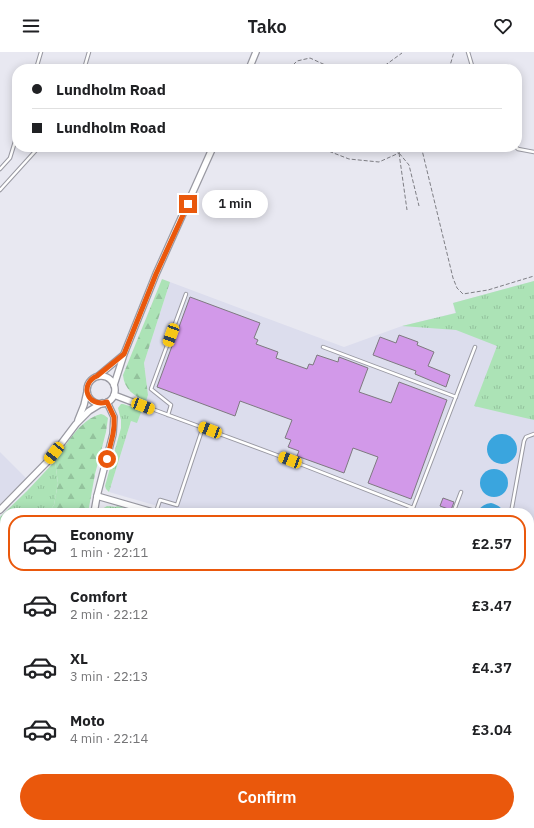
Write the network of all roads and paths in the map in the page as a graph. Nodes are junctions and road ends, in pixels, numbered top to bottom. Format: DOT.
graph roads {
  1 [pos="41,52"];
  2 [pos="89,52"];
  3 [pos="256,52"];
  4 [pos="454,52"];
  5 [pos="468,52"];
  6 [pos="402,54"];
  7 [pos="37,64"];
  8 [pos="85,64"];
  9 [pos="251,64"];
  10 [pos="294,64"];
  11 [pos="323,64"];
  12 [pos="387,64"];
  13 [pos="450,64"];
  14 [pos="472,64"];
  15 [pos="522,150"];
  16 [pos="12,151"];
  17 [pos="34,152"];
  18 [pos="211,152"];
  19 [pos="331,152"];
  20 [pos="422,152"];
  21 [pos="534,152"];
  22 [pos="398,153"];
  23 [pos="0,169"];
  24 [pos="0,190"];
  25 [pos="419,206"];
  26 [pos="407,210"];
  27 [pos="534,276"];
  28 [pos="186,294"];
  29 [pos="322,347"];
  30 [pos="475,347"];
  31 [pos="124,354"];
  32 [pos="97,376"];
  33 [pos="114,385"];
  34 [pos="87,391"];
  35 [pos="114,395"];
  36 [pos="456,397"];
  37 [pos="105,402"];
  38 [pos="143,406"];
  39 [pos="168,415"];
  40 [pos="76,424"];
  41 [pos="203,427"];
  42 [pos="534,434"];
  43 [pos="462,492"];
  44 [pos="97,496"];
  45 [pos="2,508"];
  46 [pos="95,508"];
  47 [pos="139,508"];
  48 [pos="158,508"];
  49 [pos="455,508"];
  50 [pos="512,508"];
  1 -- 7 [label="lane"];
  2 -- 8 [label="lane"];
  3 -- 9 [label="street"];
  4 -- 13 [label="path"];
  5 -- 14 [label="lane"];
  6 -- 12 [label="path"];
  10 -- 11 [label="path"];
  15 -- 21 [label="lane"];
  16 -- 23 [label="lane"];
  17 -- 24 [label="lane"];
  18 -- 31 [label="street"];
  19 -- 22 [label="path"];
  20 -- 27 [label="path"];
  22 -- 25 [label="path"];
  22 -- 26 [label="path"];
  28 -- 39 [label="lane"];
  29 -- 36 [label="lane"];
  30 -- 36 [label="lane"];
  31 -- 32 [label="street"];
  31 -- 33 [label="street"];
  32 -- 33 [label="street"];
  32 -- 34 [label="street"];
  33 -- 35 [label="street"];
  34 -- 37 [label="street"];
  34 -- 40 [label="street"];
  35 -- 37 [label="street"];
  35 -- 38 [label="street"];
  36 -- 41 [label="lane"];
  37 -- 40 [label="street"];
  37 -- 44 [label="street"];
  38 -- 39 [label="lane"];
  39 -- 41 [label="lane"];
  40 -- 45 [label="street"];
  41 -- 48 [label="lane"];
  42 -- 50 [label="lane"];
  43 -- 49 [label="lane"];
  44 -- 46 [label="street"];
  44 -- 47 [label="street"];
}
